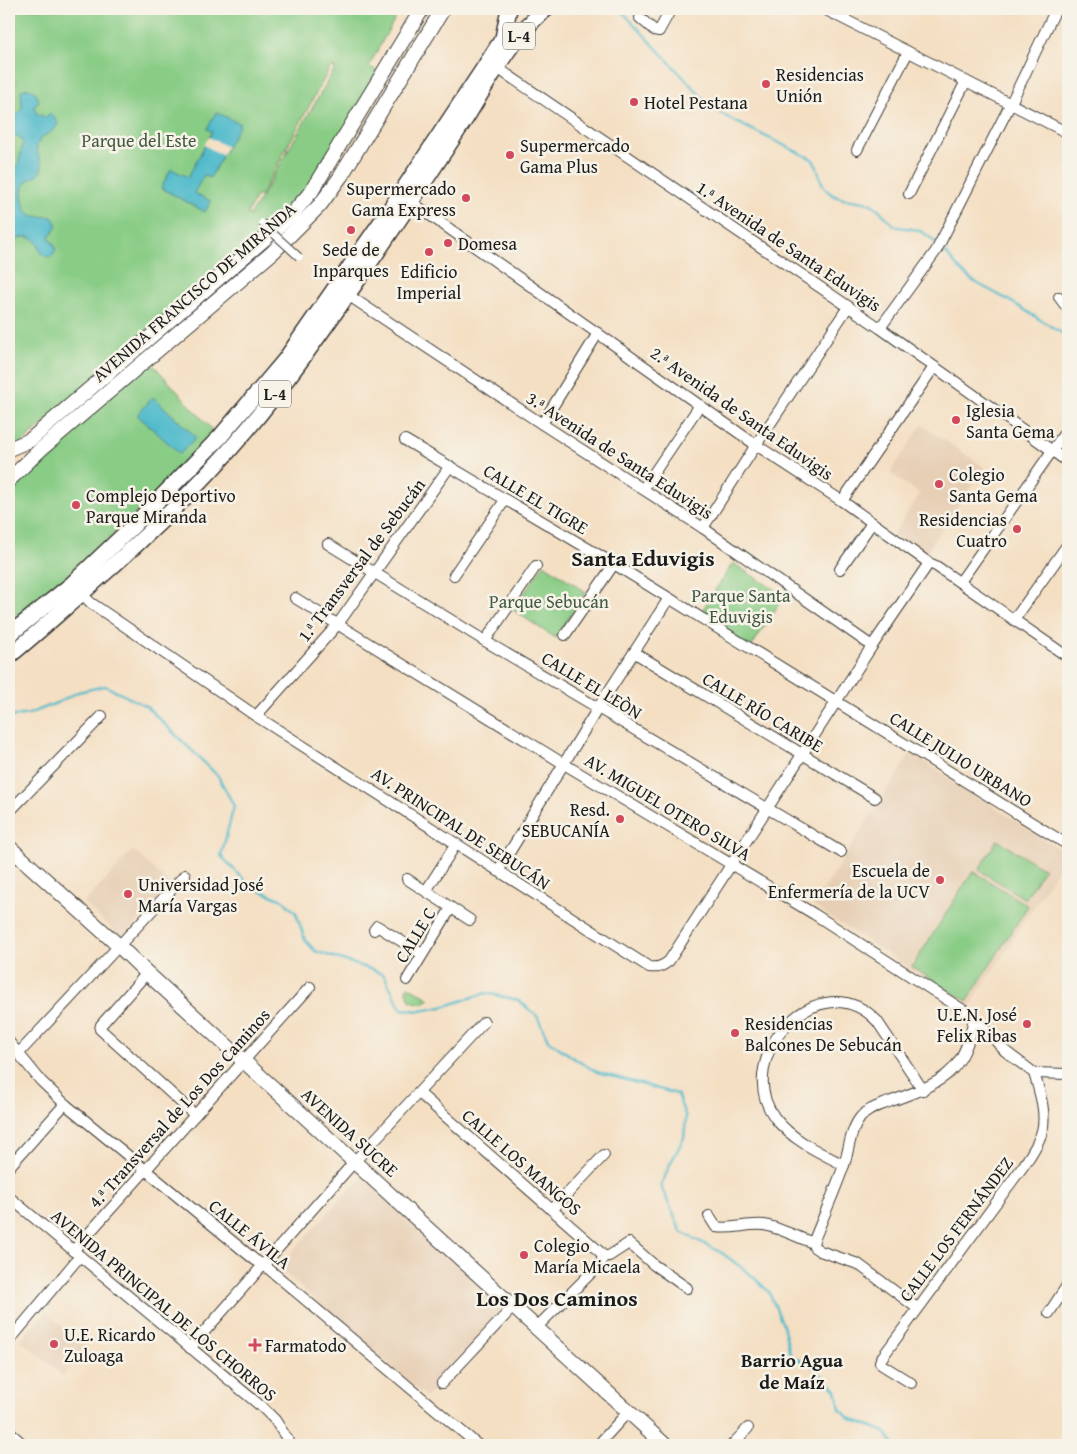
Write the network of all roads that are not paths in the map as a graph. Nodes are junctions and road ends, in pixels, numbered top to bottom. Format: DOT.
graph roads {
  1 [pos="422,9"];
  2 [pos="443,9"];
  3 [pos="509,9"];
  4 [pos="546,9"];
  5 [pos="671,9"];
  6 [pos="824,9"];
  7 [pos="848,9"];
  8 [pos="1056,9"];
  9 [pos="640,18"];
  10 [pos="843,19"];
  11 [pos="908,52"];
  12 [pos="493,65"];
  13 [pos="966,81"];
  14 [pos="1011,103"];
  15 [pos="1068,133"];
  16 [pos="858,150"];
  17 [pos="909,194"];
  18 [pos="405,199"];
  19 [pos="262,223"];
  20 [pos="299,257"];
  21 [pos="348,295"];
  22 [pos="1059,297"];
  23 [pos="848,307"];
  24 [pos="1068,309"];
  25 [pos="880,328"];
  26 [pos="598,333"];
  27 [pos="934,367"];
  28 [pos="700,405"];
  29 [pos="542,424"];
  30 [pos="1068,428"];
  31 [pos="30,440"];
  32 [pos="405,440"];
  33 [pos="756,444"];
  34 [pos="9,449"];
  35 [pos="40,450"];
  36 [pos="1052,451"];
  37 [pos="9,460"];
  38 [pos="1068,462"];
  39 [pos="450,466"];
  40 [pos="9,472"];
  41 [pos="9,480"];
  42 [pos="642,489"];
  43 [pos="505,500"];
  44 [pos="842,501"];
  45 [pos="872,523"];
  46 [pos="703,528"];
  47 [pos="328,544"];
  48 [pos="1068,544"];
  49 [pos="929,563"];
  50 [pos="614,564"];
  51 [pos="536,566"];
  52 [pos="840,569"];
  53 [pos="374,572"];
  54 [pos="454,575"];
  55 [pos="960,582"];
  56 [pos="76,589"];
  57 [pos="295,598"];
  58 [pos="669,598"];
  59 [pos="1014,620"];
  60 [pos="338,624"];
  61 [pos="9,635"];
  62 [pos="565,635"];
  63 [pos="485,641"];
  64 [pos="872,646"];
  65 [pos="635,653"];
  66 [pos="9,656"];
  67 [pos="1068,657"];
  68 [pos="836,701"];
  69 [pos="598,708"];
  70 [pos="102,716"];
  71 [pos="256,716"];
  72 [pos="802,754"];
  73 [pos="564,764"];
  74 [pos="875,798"];
  75 [pos="767,808"];
  76 [pos="9,812"];
  77 [pos="456,844"];
  78 [pos="1068,845"];
  79 [pos="9,848"];
  80 [pos="841,852"];
  81 [pos="732,864"];
  82 [pos="498,871"];
  83 [pos="185,875"];
  84 [pos="407,879"];
  85 [pos="426,891"];
  86 [pos="451,908"];
  87 [pos="470,920"];
  88 [pos="374,930"];
  89 [pos="119,946"];
  90 [pos="422,954"];
  91 [pos="147,973"];
  92 [pos="407,980"];
  93 [pos="310,987"];
  94 [pos="974,1017"];
  95 [pos="484,1022"];
  96 [pos="9,1042"];
  97 [pos="19,1053"];
  98 [pos="244,1062"];
  99 [pos="1034,1072"];
  100 [pos="1068,1074"];
  101 [pos="922,1090"];
  102 [pos="419,1093"];
  103 [pos="65,1104"];
  104 [pos="195,1115"];
  105 [pos="604,1155"];
  106 [pos="354,1161"];
  107 [pos="844,1165"];
  108 [pos="9,1167"];
  109 [pos="145,1170"];
  110 [pos="9,1197"];
  111 [pos="552,1210"];
  112 [pos="709,1216"];
  113 [pos="813,1243"];
  114 [pos="76,1254"];
  115 [pos="603,1256"];
  116 [pos="264,1265"];
  117 [pos="1068,1284"];
  118 [pos="687,1288"];
  119 [pos="514,1306"];
  120 [pos="917,1308"];
  121 [pos="1049,1312"];
  122 [pos="536,1328"];
  123 [pos="9,1341"];
  124 [pos="190,1348"];
  125 [pos="442,1383"];
  126 [pos="911,1383"];
  127 [pos="627,1413"];
  128 [pos="748,1428"];
  129 [pos="9,1432"];
  130 [pos="24,1445"];
  131 [pos="291,1445"];
  132 [pos="478,1445"];
  133 [pos="598,1445"];
  134 [pos="665,1445"];
  135 [pos="732,1445"];
  1 -- 31 [label="main road, AVENIDA FRANCISCO DE MIRANDA"];
  2 -- 35 [label="main road, AVENIDA FRANCISCO DE MIRANDA"];
  3 -- 12 [label="main road, L-4"];
  4 -- 12 [label="main road, L-4"];
  5 -- 9 [label="street"];
  6 -- 10 [label="street"];
  7 -- 10 [label="street"];
  8 -- 14 [label="street"];
  10 -- 11 [label="street"];
  11 -- 13 [label="street"];
  11 -- 16 [label="street"];
  12 -- 18 [label="main road, L-4"];
  12 -- 23 [label="street, 1.ª Avenida de Santa Eduvigis"];
  13 -- 14 [label="street"];
  13 -- 17 [label="street"];
  14 -- 15 [label="street"];
  14 -- 25 [label="street"];
  18 -- 21 [label="main road, L-4"];
  18 -- 26 [label="street, 2.ª Avenida de Santa Eduvigis"];
  18 -- 56 [label="main road, L-4"];
  19 -- 20 [label="street, bridge"];
  21 -- 29 [label="street, 3.ª Avenida de Santa Eduvigis"];
  21 -- 56 [label="main road, L-4"];
  22 -- 24 [label="street"];
  23 -- 25 [label="street, 1.ª Avenida de Santa Eduvigis"];
  23 -- 33 [label="street"];
  25 -- 27 [label="street, 1.ª Avenida de Santa Eduvigis"];
  26 -- 28 [label="street, 2.ª Avenida de Santa Eduvigis"];
  26 -- 29 [label="street"];
  27 -- 36 [label="street, 1.ª Avenida de Santa Eduvigis"];
  27 -- 44 [label="street"];
  28 -- 33 [label="street, 2.ª Avenida de Santa Eduvigis"];
  28 -- 42 [label="street"];
  29 -- 42 [label="street, 3.ª Avenida de Santa Eduvigis"];
  30 -- 36 [label="street"];
  31 -- 34 [label="main road, AVENIDA FRANCISCO DE MIRANDA"];
  31 -- 37 [label="main road"];
  32 -- 39 [label="street, CALLE EL TIGRE"];
  33 -- 44 [label="street, 2.ª Avenida de Santa Eduvigis"];
  33 -- 46 [label="street"];
  35 -- 40 [label="main road"];
  35 -- 41 [label="main road, AVENIDA FRANCISCO DE MIRANDA"];
  36 -- 38 [label="street, 1.ª Avenida de Santa Eduvigis"];
  36 -- 55 [label="street"];
  39 -- 43 [label="street, CALLE EL TIGRE"];
  39 -- 53 [label="street, 1.ª Transversal de Sebucán"];
  42 -- 46 [label="street, 3.ª Avenida de Santa Eduvigis"];
  43 -- 50 [label="street, CALLE EL TIGRE"];
  43 -- 54 [label="street"];
  44 -- 45 [label="street, 2.ª Avenida de Santa Eduvigis"];
  45 -- 49 [label="street, 2.ª Avenida de Santa Eduvigis"];
  45 -- 52 [label="street"];
  46 -- 64 [label="street, 3.ª Avenida de Santa Eduvigis"];
  47 -- 53 [label="street, CALLE EL LEÒN"];
  48 -- 59 [label="street"];
  49 -- 55 [label="street, 2.ª Avenida de Santa Eduvigis"];
  49 -- 64 [label="street"];
  50 -- 58 [label="street, CALLE EL TIGRE"];
  50 -- 62 [label="street"];
  51 -- 63 [label="street"];
  53 -- 60 [label="street, 1.ª Transversal de Sebucán"];
  53 -- 63 [label="street, CALLE EL LEÒN"];
  55 -- 59 [label="street, 2.ª Avenida de Santa Eduvigis"];
  56 -- 61 [label="main road, L-4"];
  56 -- 66 [label="main road, L-4"];
  56 -- 71 [label="street, AV. PRINCIPAL DE SEBUCÁN"];
  57 -- 60 [label="street, AV. MIGUEL OTERO SILVA"];
  58 -- 65 [label="street"];
  58 -- 68 [label="street, CALLE EL TIGRE"];
  59 -- 67 [label="street, 2.ª Avenida de Santa Eduvigis"];
  60 -- 71 [label="street, 1.ª Transversal de Sebucán"];
  60 -- 73 [label="street, AV. MIGUEL OTERO SILVA"];
  63 -- 69 [label="street, CALLE EL LEÒN"];
  64 -- 68 [label="street"];
  65 -- 69 [label="street"];
  65 -- 72 [label="street, CALLE RÍO CARIBE"];
  68 -- 72 [label="street"];
  68 -- 78 [label="street, CALLE JULIO URBANO"];
  69 -- 73 [label="street"];
  69 -- 75 [label="street, CALLE EL LEÒN"];
  70 -- 76 [label="street"];
  71 -- 77 [label="street, AV. PRINCIPAL DE SEBUCÁN"];
  72 -- 74 [label="street, CALLE RÍO CARIBE"];
  72 -- 75 [label="street"];
  73 -- 81 [label="street, AV. MIGUEL OTERO SILVA"];
  73 -- 82 [label="street"];
  75 -- 80 [label="street, CALLE EL LEÒN"];
  75 -- 81 [label="street"];
  77 -- 82 [label="street, AV. PRINCIPAL DE SEBUCÁN"];
  77 -- 85 [label="street"];
  79 -- 89 [label="main road, AVENIDA SUCRE"];
  81 -- 82 [label="street, AV. PRINCIPAL DE SEBUCÁN"];
  81 -- 94 [label="street, AV. MIGUEL OTERO SILVA"];
  83 -- 89 [label="street"];
  84 -- 85 [label="street"];
  85 -- 86 [label="street"];
  86 -- 87 [label="street"];
  86 -- 90 [label="street, CALLE C"];
  88 -- 90 [label="street"];
  89 -- 91 [label="main road, AVENIDA SUCRE"];
  89 -- 97 [label="street"];
  90 -- 92 [label="street, CALLE C"];
  91 -- 98 [label="main road, AVENIDA SUCRE"];
  91 -- 104 [label="street"];
  93 -- 98 [label="street, 4.ª Transversal de Los Dos Caminos"];
  94 -- 99 [label="street, AV. MIGUEL OTERO SILVA"];
  94 -- 101 [label="street"];
  95 -- 102 [label="street"];
  96 -- 97 [label="street, CALLE ÁVILA"];
  97 -- 103 [label="street, CALLE ÁVILA"];
  98 -- 104 [label="street, 4.ª Transversal de Los Dos Caminos"];
  98 -- 106 [label="main road, AVENIDA SUCRE"];
  99 -- 100 [label="street"];
  99 -- 120 [label="street, CALLE LOS FERNÁNDEZ"];
  101 -- 107 [label="street"];
  101 -- 107 [label="street"];
  102 -- 106 [label="street"];
  102 -- 111 [label="street, CALLE LOS MANGOS"];
  103 -- 108 [label="street"];
  103 -- 109 [label="street, CALLE ÁVILA"];
  104 -- 109 [label="street, 4.ª Transversal de Los Dos Caminos"];
  105 -- 111 [label="street"];
  106 -- 116 [label="street"];
  106 -- 119 [label="main road, AVENIDA SUCRE"];
  107 -- 113 [label="street"];
  109 -- 114 [label="street, 4.ª Transversal de Los Dos Caminos"];
  109 -- 116 [label="street, CALLE ÁVILA"];
  110 -- 114 [label="street, AVENIDA PRINCIPAL DE LOS CHORROS"];
  111 -- 115 [label="street, CALLE LOS MANGOS"];
  112 -- 113 [label="street"];
  113 -- 120 [label="street"];
  114 -- 123 [label="street, 4.ª Transversal de Los Dos Caminos"];
  114 -- 124 [label="street, AVENIDA PRINCIPAL DE LOS CHORROS"];
  115 -- 118 [label="street"];
  115 -- 122 [label="street"];
  116 -- 124 [label="street"];
  116 -- 132 [label="street, CALLE ÁVILA"];
  117 -- 121 [label="street"];
  119 -- 122 [label="main road, AVENIDA SUCRE"];
  119 -- 125 [label="street"];
  120 -- 126 [label="street, CALLE LOS FERNÁNDEZ"];
  122 -- 127 [label="main road, AVENIDA SUCRE"];
  124 -- 131 [label="street, AVENIDA PRINCIPAL DE LOS CHORROS"];
  127 -- 133 [label="street"];
  127 -- 134 [label="main road, AVENIDA SUCRE"];
  128 -- 135 [label="street"];
  129 -- 130 [label="street"];
}
